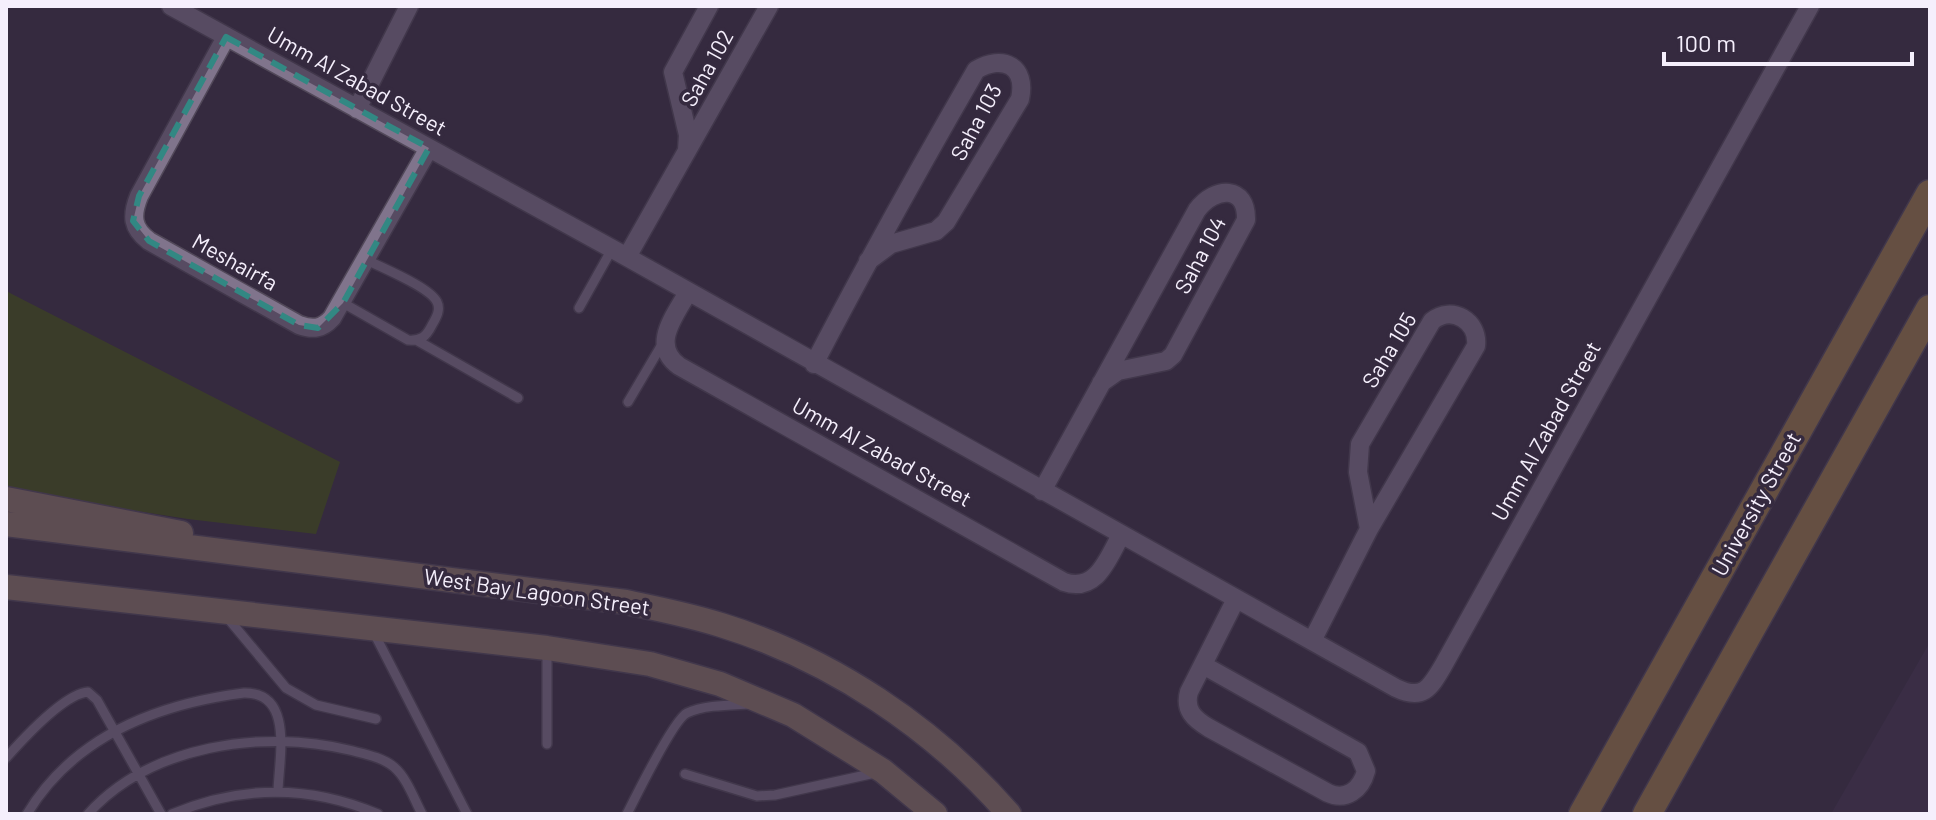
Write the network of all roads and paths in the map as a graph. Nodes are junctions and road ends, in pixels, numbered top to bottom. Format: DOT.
graph roads {
  1 [pos="171,6"];
  2 [pos="409,6"];
  3 [pos="709,6"];
  4 [pos="769,6"];
  5 [pos="1810,6"];
  6 [pos="226,37"];
  7 [pos="357,109"];
  8 [pos="429,148"];
  9 [pos="686,153"];
  10 [pos="1930,194"];
  11 [pos="620,253"];
  12 [pos="367,260"];
  13 [pos="868,261"];
  14 [pos="688,292"];
  15 [pos="343,303"];
  16 [pos="579,308"];
  17 [pos="1930,309"];
  18 [pos="418,341"];
  19 [pos="664,341"];
  20 [pos="814,364"];
  21 [pos="1101,383"];
  22 [pos="518,398"];
  23 [pos="628,402"];
  24 [pos="1042,491"];
  25 [pos="6,499"];
  26 [pos="6,524"];
  27 [pos="1369,529"];
  28 [pos="1121,535"];
  29 [pos="236,552"];
  30 [pos="6,587"];
  31 [pos="1236,599"];
  32 [pos="221,610"];
  33 [pos="371,628"];
  34 [pos="1312,641"];
  35 [pos="547,648"];
  36 [pos="1203,665"];
  37 [pos="766,703"];
  38 [pos="376,719"];
  39 [pos="114,731"];
  40 [pos="280,741"];
  41 [pos="547,744"];
  42 [pos="6,758"];
  43 [pos="883,771"];
  44 [pos="139,774"];
  45 [pos="685,774"];
  46 [pos="278,791"];
  47 [pos="27,814"];
  48 [pos="88,814"];
  49 [pos="161,814"];
  50 [pos="172,814"];
  51 [pos="378,814"];
  52 [pos="422,814"];
  53 [pos="467,814"];
  54 [pos="627,814"];
  55 [pos="935,814"];
  56 [pos="1009,814"];
  57 [pos="1583,814"];
  58 [pos="1647,814"];
  1 -- 6 [label="street, Umm Al Zabad Street"];
  2 -- 7 [label="street"];
  3 -- 9 [label="street, Saha 102"];
  4 -- 9 [label="street, Saha 102"];
  5 -- 34 [label="street, Umm Al Zabad Street"];
  6 -- 7 [label="street, Umm Al Zabad Street"];
  6 -- 15 [label="street, Meshairfa"];
  7 -- 8 [label="street, Umm Al Zabad Street"];
  8 -- 11 [label="street, Umm Al Zabad Street"];
  8 -- 12 [label="street, Meshairfa"];
  9 -- 11 [label="street, Saha 102"];
  10 -- 57 [label="main road, University Street"];
  11 -- 14 [label="street, Umm Al Zabad Street"];
  11 -- 16 [label="lane"];
  12 -- 15 [label="street, Meshairfa"];
  12 -- 18 [label="lane"];
  13 -- 13 [label="street, Saha 103"];
  13 -- 20 [label="street, Saha 103"];
  14 -- 19 [label="street"];
  14 -- 20 [label="street, Umm Al Zabad Street"];
  15 -- 18 [label="lane"];
  17 -- 58 [label="main road"];
  18 -- 22 [label="lane"];
  19 -- 23 [label="lane"];
  19 -- 28 [label="street, Umm Al Zabad Street"];
  20 -- 24 [label="street, Umm Al Zabad Street"];
  21 -- 21 [label="street, Saha 104"];
  21 -- 24 [label="street, Saha 104"];
  24 -- 28 [label="street, Umm Al Zabad Street"];
  25 -- 29 [label="street"];
  26 -- 29 [label="street, West Bay Lagoon Street"];
  27 -- 27 [label="street, Saha 105"];
  27 -- 34 [label="street, Saha 105"];
  28 -- 31 [label="street, Umm Al Zabad Street"];
  29 -- 56 [label="street, West Bay Lagoon Street"];
  30 -- 32 [label="street"];
  31 -- 34 [label="street, Umm Al Zabad Street"];
  31 -- 36 [label="street"];
  32 -- 33 [label="street"];
  32 -- 38 [label="lane"];
  33 -- 35 [label="street"];
  33 -- 53 [label="lane"];
  35 -- 37 [label="street"];
  35 -- 41 [label="lane"];
  36 -- 36 [label="street"];
  37 -- 43 [label="street"];
  37 -- 54 [label="lane"];
  39 -- 40 [label="lane"];
  39 -- 42 [label="lane"];
  39 -- 44 [label="lane"];
  39 -- 47 [label="lane"];
  40 -- 44 [label="lane"];
  40 -- 46 [label="lane"];
  40 -- 52 [label="lane"];
  43 -- 45 [label="lane"];
  43 -- 55 [label="street"];
  44 -- 48 [label="lane"];
  44 -- 49 [label="lane"];
  46 -- 50 [label="lane"];
  46 -- 51 [label="lane"];
}
